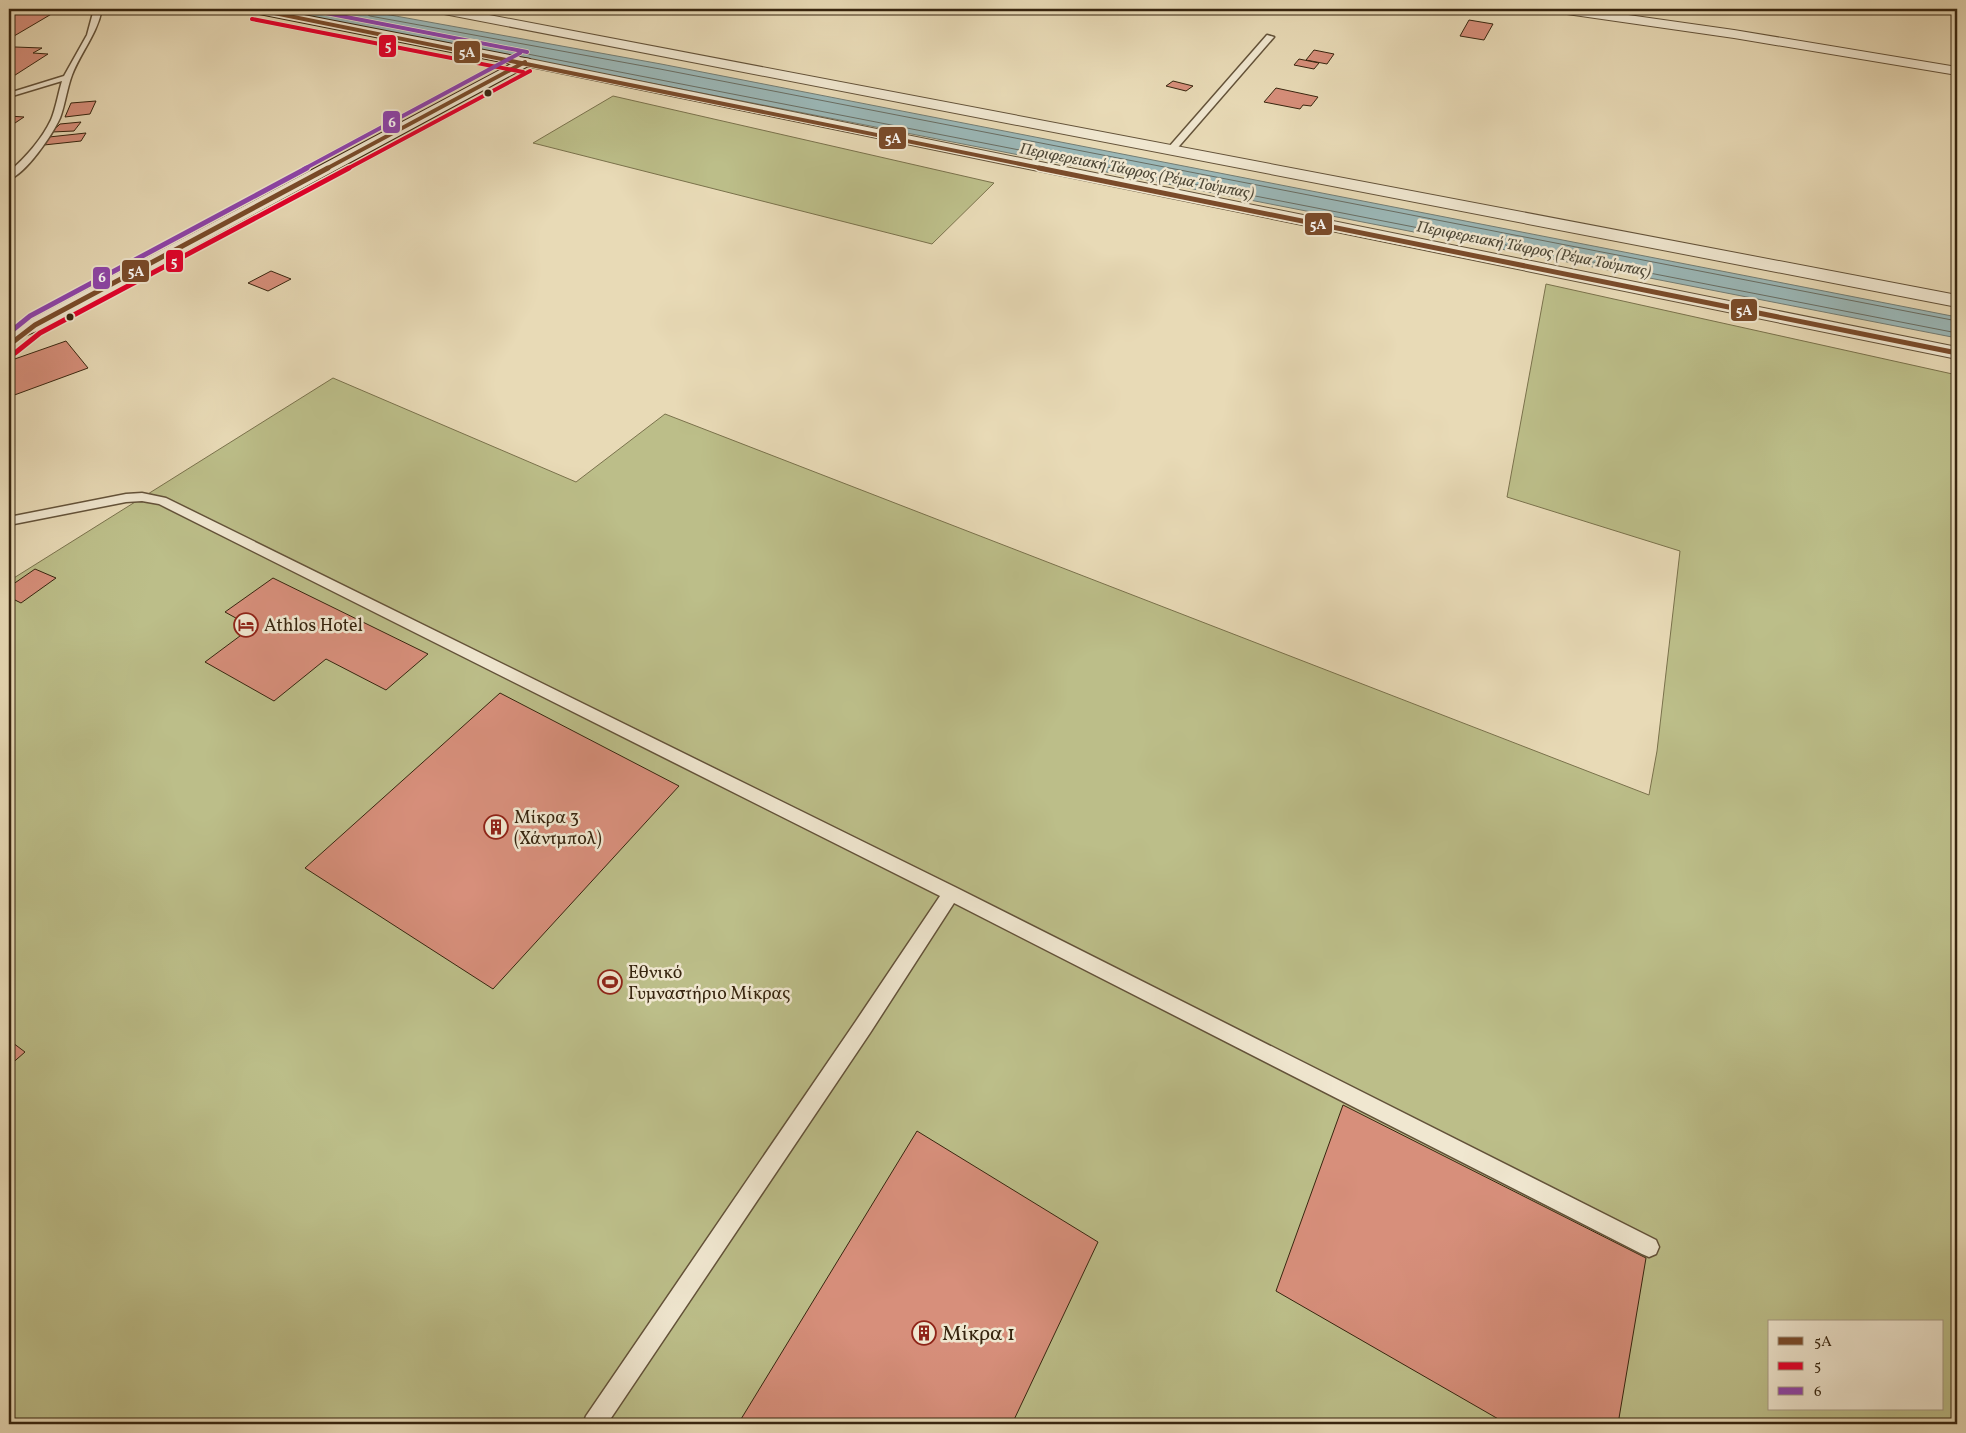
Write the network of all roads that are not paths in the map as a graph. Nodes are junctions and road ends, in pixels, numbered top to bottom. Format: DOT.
graph roads {
  1 [pos="98,9"];
  2 [pos="254,9"];
  3 [pos="439,9"];
  4 [pos="1560,9"];
  5 [pos="1270,36"];
  6 [pos="524,62"];
  7 [pos="1957,71"];
  8 [pos="68,77"];
  9 [pos="9,95"];
  10 [pos="1171,150"];
  11 [pos="9,176"];
  12 [pos="1957,301"];
  13 [pos="35,325"];
  14 [pos="9,336"];
  15 [pos="9,345"];
  16 [pos="1957,353"];
  17 [pos="9,521"];
  18 [pos="951,893"];
  19 [pos="1649,1246"];
  20 [pos="594,1424"];
  1 -- 8 [label="lane"];
  2 -- 6 [label="street"];
  3 -- 10 [label="street"];
  4 -- 7 [label="street"];
  5 -- 10 [label="lane"];
  6 -- 13 [label="street"];
  6 -- 16 [label="street"];
  8 -- 9 [label="lane"];
  8 -- 11 [label="lane"];
  10 -- 12 [label="street"];
  13 -- 14 [label="street"];
  13 -- 15 [label="street"];
  17 -- 18 [label="lane"];
  18 -- 19 [label="lane"];
  18 -- 20 [label="lane"];
}
